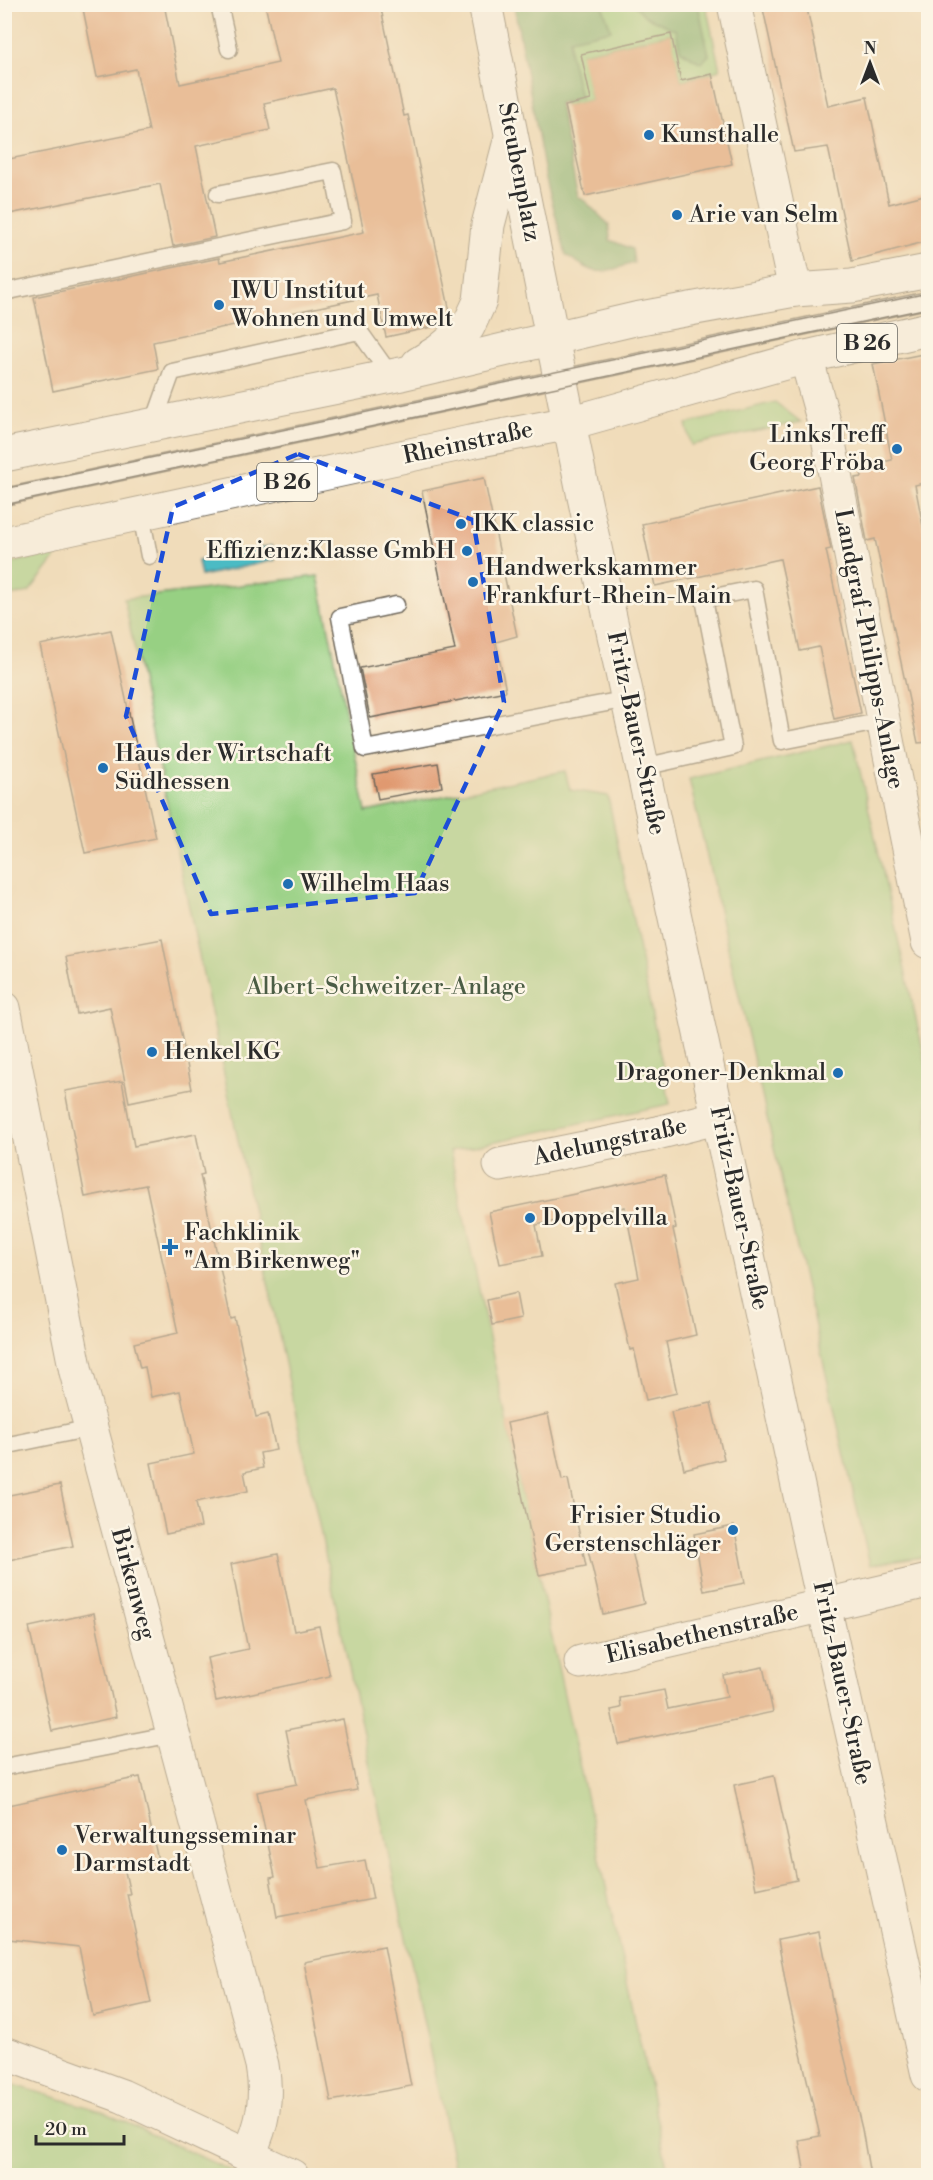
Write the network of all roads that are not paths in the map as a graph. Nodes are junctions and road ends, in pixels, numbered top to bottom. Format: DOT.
graph roads {
  1 [pos="219,4"];
  2 [pos="485,4"];
  3 [pos="734,4"];
  4 [pos="229,49"];
  5 [pos="512,136"];
  6 [pos="218,194"];
  7 [pos="928,271"];
  8 [pos="795,290"];
  9 [pos="4,292"];
  10 [pos="928,300"];
  11 [pos="928,329"];
  12 [pos="553,339"];
  13 [pos="806,357"];
  14 [pos="396,375"];
  15 [pos="561,378"];
  16 [pos="570,423"];
  17 [pos="153,425"];
  18 [pos="4,455"];
  19 [pos="4,497"];
  20 [pos="141,514"];
  21 [pos="4,543"];
  22 [pos="149,556"];
  23 [pos="396,605"];
  24 [pos="628,699"];
  25 [pos="883,720"];
  26 [pos="643,767"];
  27 [pos="928,938"];
  28 [pos="4,1008"];
  29 [pos="12,1084"];
  30 [pos="720,1117"];
  31 [pos="500,1166"];
  32 [pos="91,1428"];
  33 [pos="4,1446"];
  34 [pos="928,1581"];
  35 [pos="825,1605"];
  36 [pos="581,1662"];
  37 [pos="173,1734"];
  38 [pos="4,1767"];
  39 [pos="4,2052"];
  40 [pos="928,2075"];
  41 [pos="249,2154"];
  42 [pos="292,2175"];
  1 -- 4 [label="lane"];
  2 -- 5 [label="main road, Steubenplatz"];
  3 -- 8 [label="main road"];
  5 -- 12 [label="main road, Steubenplatz"];
  5 -- 14 [label="main road"];
  6 -- 9 [label="lane"];
  7 -- 8 [label="main road"];
  8 -- 12 [label="main road"];
  10 -- 15 [label="lane, Rheinstraße"];
  11 -- 13 [label="main road, Rheinstraße / B 26"];
  12 -- 14 [label="main road"];
  12 -- 15 [label="main road, Fritz-Bauer-Straße"];
  13 -- 16 [label="main road, Rheinstraße / B 26"];
  13 -- 25 [label="main road, Landgraf-Philipps-Anlage"];
  14 -- 17 [label="main road"];
  14 -- 17 [label="lane"];
  15 -- 16 [label="main road, Fritz-Bauer-Straße"];
  15 -- 19 [label="lane, Rheinstraße"];
  16 -- 20 [label="main road, Rheinstraße / B 26"];
  16 -- 24 [label="main road, Fritz-Bauer-Straße"];
  17 -- 18 [label="main road"];
  20 -- 21 [label="main road, Rheinstraße / B 26"];
  20 -- 22 [label="lane"];
  23 -- 24 [label="lane"];
  24 -- 26 [label="main road, Fritz-Bauer-Straße"];
  25 -- 26 [label="lane"];
  25 -- 27 [label="main road, Landgraf-Philipps-Anlage"];
  26 -- 30 [label="main road, Fritz-Bauer-Straße"];
  28 -- 29 [label="main road, Birkenweg"];
  29 -- 32 [label="main road, Birkenweg"];
  30 -- 31 [label="main road, Adelungstraße"];
  30 -- 35 [label="main road, Fritz-Bauer-Straße"];
  32 -- 33 [label="lane"];
  32 -- 37 [label="main road, Birkenweg"];
  34 -- 35 [label="main road, Elisabethenstraße"];
  35 -- 36 [label="main road, Elisabethenstraße"];
  35 -- 40 [label="main road, Fritz-Bauer-Straße"];
  37 -- 38 [label="lane"];
  37 -- 41 [label="main road, Birkenweg"];
  39 -- 41 [label="main road"];
  41 -- 42 [label="main road"];
}
